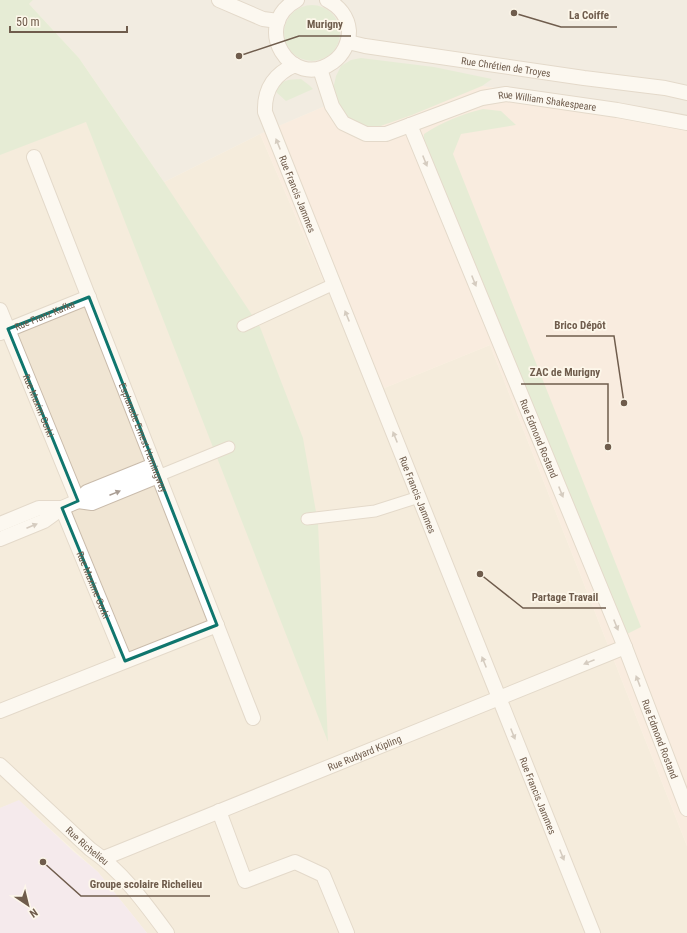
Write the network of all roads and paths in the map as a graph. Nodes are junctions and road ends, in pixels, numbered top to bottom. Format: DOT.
graph roads {
  1 [pos="219,0"];
  2 [pos="297,0"];
  3 [pos="327,0"];
  4 [pos="278,21"];
  5 [pos="348,42"];
  6 [pos="295,65"];
  7 [pos="320,69"];
  8 [pos="665,88"];
  9 [pos="687,88"];
  10 [pos="687,93"];
  11 [pos="687,123"];
  12 [pos="410,124"];
  13 [pos="34,157"];
  14 [pos="334,284"];
  15 [pos="89,297"];
  16 [pos="0,310"];
  17 [pos="242,326"];
  18 [pos="4,331"];
  19 [pos="229,447"];
  20 [pos="156,470"];
  21 [pos="419,497"];
  22 [pos="78,501"];
  23 [pos="62,508"];
  24 [pos="307,519"];
  25 [pos="0,524"];
  26 [pos="0,539"];
  27 [pos="217,625"];
  28 [pos="625,647"];
  29 [pos="125,661"];
  30 [pos="499,698"];
  31 [pos="0,711"];
  32 [pos="253,718"];
  33 [pos="0,765"];
  34 [pos="687,809"];
  35 [pos="219,811"];
  36 [pos="104,858"];
  37 [pos="167,933"];
  38 [pos="347,933"];
  39 [pos="593,933"];
  1 -- 4 [label="street"];
  2 -- 4 [label="street"];
  3 -- 5 [label="street"];
  4 -- 6 [label="street"];
  5 -- 7 [label="street"];
  5 -- 8 [label="street, Rue Chrétien de Troyes"];
  6 -- 7 [label="street"];
  14 -- 6 [label="street, Rue Francis Jammes, one-way"];
  7 -- 12 [label="street"];
  8 -- 9 [label="street, Rue Chrétien de Troyes"];
  8 -- 10 [label="street, Rue Chrétien de Troyes"];
  11 -- 12 [label="street, Rue William Shakespeare"];
  12 -- 28 [label="street, Rue Edmond Rostand, one-way"];
  13 -- 15 [label="street, Esplanade Ernest Hemingway"];
  14 -- 17 [label="street"];
  21 -- 14 [label="street, Rue Francis Jammes, one-way"];
  15 -- 18 [label="street, Rue Franz Kafka"];
  15 -- 20 [label="street, Esplanade Ernest Hemingway"];
  16 -- 18 [label="street, Rue Maxim Gorki"];
  18 -- 22 [label="street, Rue Maxim Gorki"];
  19 -- 20 [label="street"];
  20 -- 22 [label="street"];
  20 -- 27 [label="street, Esplanade Ernest Hemingway"];
  21 -- 24 [label="street"];
  30 -- 21 [label="street, Rue Francis Jammes, one-way"];
  22 -- 23 [label="street"];
  23 -- 25 [label="street"];
  26 -- 23 [label="street, one-way"];
  23 -- 29 [label="street, Rue Maxime Gorki"];
  27 -- 29 [label="street"];
  27 -- 32 [label="street, Esplanade Ernest Hemingway"];
  28 -- 30 [label="street, Rue Rudyard Kipling, one-way"];
  34 -- 28 [label="street, Rue Edmond Rostand, one-way"];
  29 -- 31 [label="street"];
  30 -- 35 [label="street, Rue Rudyard Kipling"];
  30 -- 39 [label="street, Rue Francis Jammes, one-way"];
  33 -- 36 [label="street, Rue Richelieu"];
  35 -- 36 [label="street, Rue Rudyard Kipling"];
  35 -- 38 [label="street"];
  36 -- 37 [label="street, Rue Richelieu"];
}
